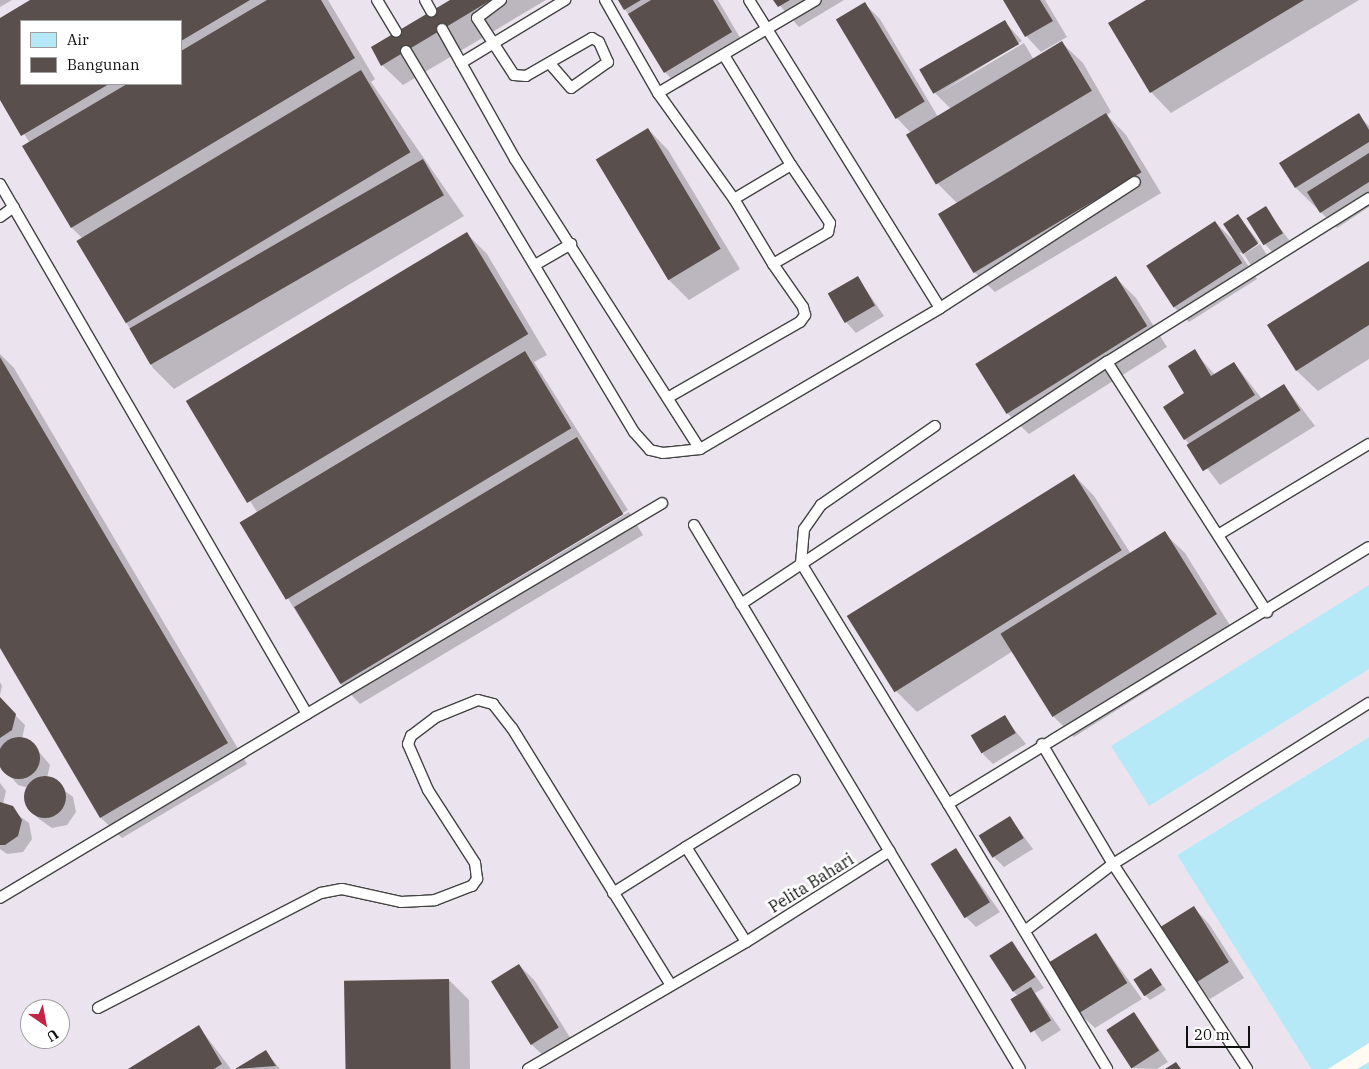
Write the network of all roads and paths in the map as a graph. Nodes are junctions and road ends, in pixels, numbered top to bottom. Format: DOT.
graph roads {
  1 [pos="377,0"];
  2 [pos="425,0"];
  3 [pos="502,0"];
  4 [pos="565,0"];
  5 [pos="605,0"];
  6 [pos="749,0"];
  7 [pos="816,0"];
  8 [pos="431,11"];
  9 [pos="442,29"];
  10 [pos="767,30"];
  11 [pos="396,32"];
  12 [pos="490,42"];
  13 [pos="406,51"];
  14 [pos="725,58"];
  15 [pos="461,63"];
  16 [pos="549,63"];
  17 [pos="658,93"];
  18 [pos="791,165"];
  19 [pos="1135,182"];
  20 [pos="0,184"];
  21 [pos="1369,198"];
  22 [pos="734,199"];
  23 [pos="14,207"];
  24 [pos="0,217"];
  25 [pos="571,244"];
  26 [pos="773,264"];
  27 [pos="535,265"];
  28 [pos="940,308"];
  29 [pos="1107,362"];
  30 [pos="669,396"];
  31 [pos="935,426"];
  32 [pos="1369,444"];
  33 [pos="700,449"];
  34 [pos="662,503"];
  35 [pos="694,525"];
  36 [pos="1218,535"];
  37 [pos="1369,547"];
  38 [pos="801,562"];
  39 [pos="741,604"];
  40 [pos="1268,612"];
  41 [pos="1369,703"];
  42 [pos="307,714"];
  43 [pos="1042,744"];
  44 [pos="795,780"];
  45 [pos="948,804"];
  46 [pos="686,847"];
  47 [pos="890,850"];
  48 [pos="1113,864"];
  49 [pos="613,893"];
  50 [pos="0,898"];
  51 [pos="1026,930"];
  52 [pos="746,942"];
  53 [pos="671,985"];
  54 [pos="98,1008"];
  55 [pos="528,1069"];
  56 [pos="1020,1069"];
  57 [pos="1107,1069"];
  58 [pos="1247,1069"];
  1 -- 11 [label="lane"];
  2 -- 8 [label="lane"];
  3 -- 12 [label="lane"];
  4 -- 12 [label="lane"];
  5 -- 17 [label="lane"];
  6 -- 10 [label="lane"];
  7 -- 10 [label="lane"];
  9 -- 15 [label="lane"];
  10 -- 14 [label="lane"];
  10 -- 28 [label="lane"];
  12 -- 15 [label="lane"];
  12 -- 16 [label="lane"];
  13 -- 27 [label="lane"];
  14 -- 17 [label="lane"];
  14 -- 18 [label="lane"];
  15 -- 25 [label="lane"];
  16 -- 16 [label="lane"];
  17 -- 22 [label="lane"];
  18 -- 22 [label="lane"];
  18 -- 26 [label="lane"];
  19 -- 28 [label="lane"];
  20 -- 23 [label="lane"];
  21 -- 29 [label="lane"];
  22 -- 26 [label="lane"];
  23 -- 24 [label="lane"];
  23 -- 42 [label="lane"];
  25 -- 27 [label="lane"];
  25 -- 30 [label="lane"];
  26 -- 30 [label="lane"];
  27 -- 33 [label="lane"];
  28 -- 33 [label="lane"];
  29 -- 36 [label="lane"];
  29 -- 38 [label="lane"];
  30 -- 33 [label="lane"];
  31 -- 38 [label="lane"];
  32 -- 36 [label="lane"];
  34 -- 42 [label="lane"];
  35 -- 39 [label="lane"];
  36 -- 40 [label="lane"];
  37 -- 40 [label="lane"];
  38 -- 39 [label="lane"];
  38 -- 45 [label="lane"];
  39 -- 47 [label="lane"];
  40 -- 43 [label="lane"];
  41 -- 48 [label="lane"];
  42 -- 50 [label="lane"];
  43 -- 45 [label="lane"];
  43 -- 48 [label="lane"];
  44 -- 46 [label="lane"];
  45 -- 51 [label="lane"];
  46 -- 49 [label="lane"];
  46 -- 52 [label="lane"];
  47 -- 52 [label="lane, Pelita Bahari"];
  47 -- 56 [label="lane"];
  48 -- 51 [label="lane"];
  48 -- 58 [label="lane"];
  49 -- 53 [label="lane"];
  49 -- 54 [label="lane"];
  51 -- 57 [label="lane"];
  52 -- 53 [label="lane, Pelita Bahari"];
  53 -- 55 [label="lane, Pelita Bahari"];
}
